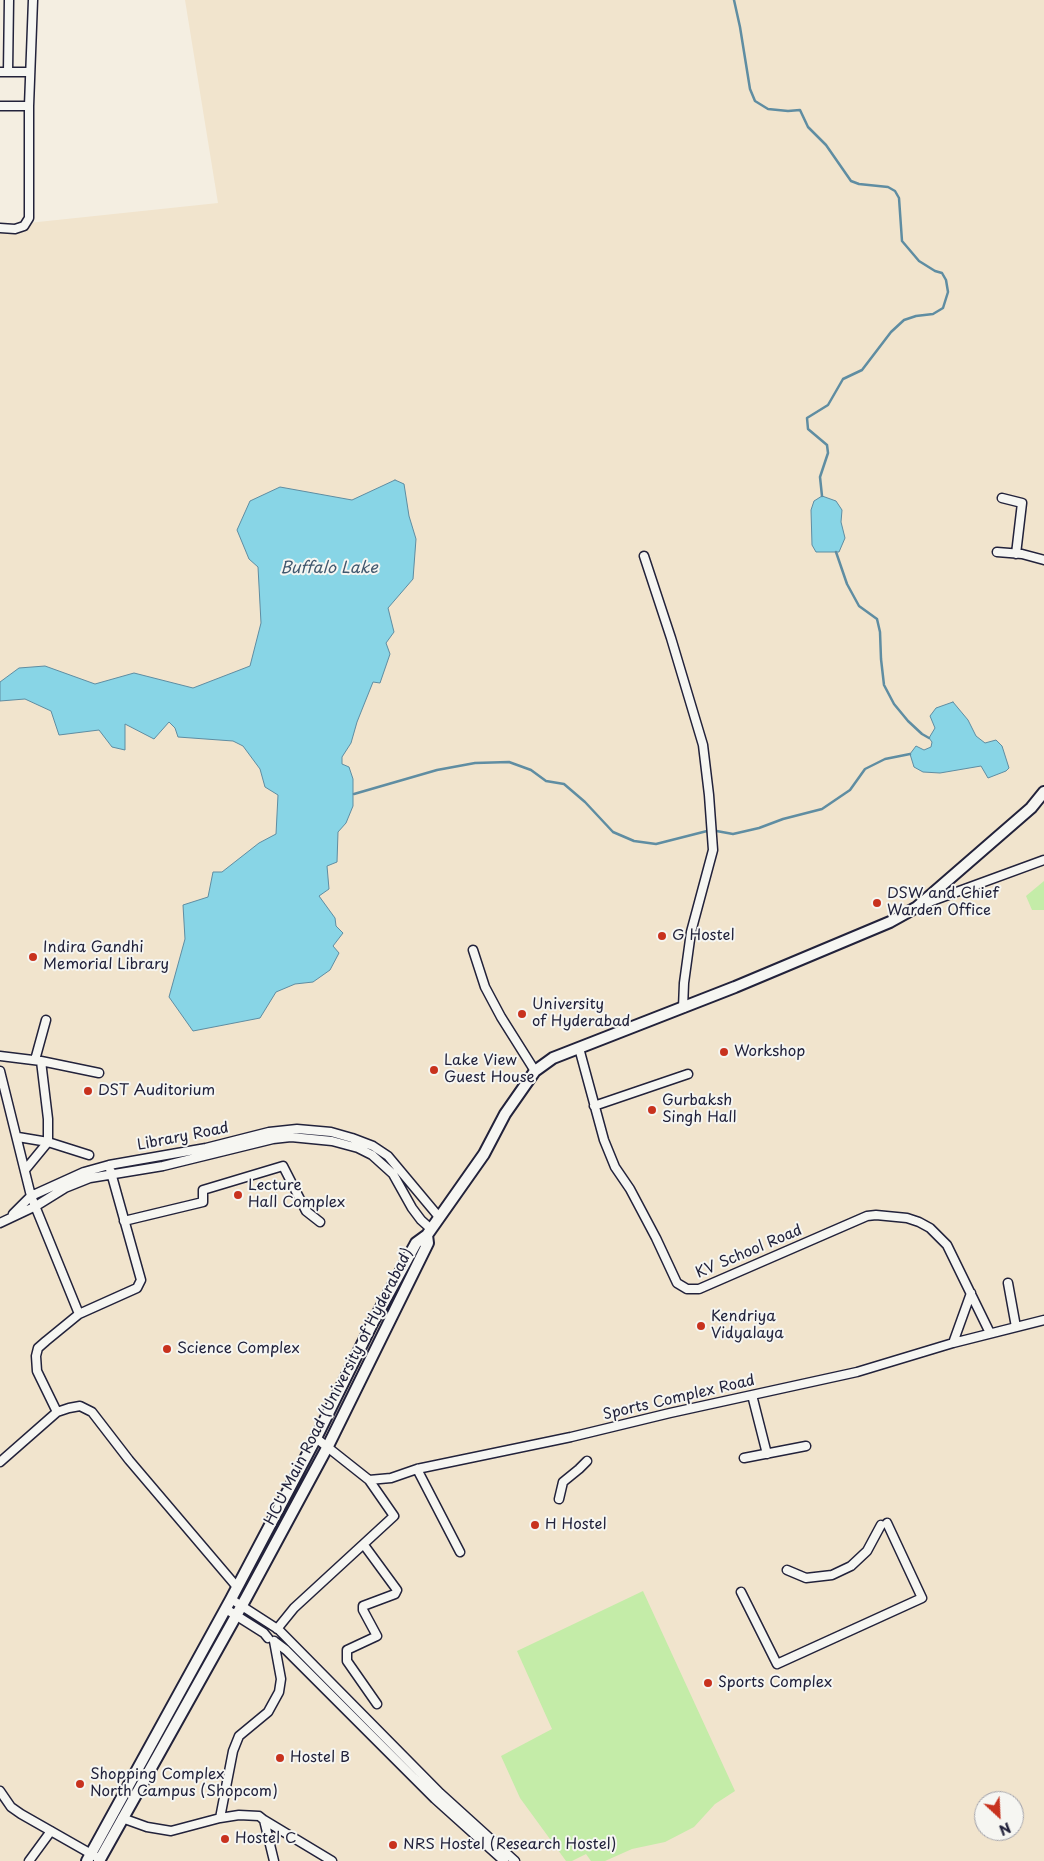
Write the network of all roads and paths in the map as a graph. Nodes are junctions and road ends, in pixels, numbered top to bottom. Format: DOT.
graph roads {
  1 [pos="9,0"];
  2 [pos="32,0"];
  3 [pos="4,72"];
  4 [pos="30,72"];
  5 [pos="0,106"];
  6 [pos="29,106"];
  7 [pos="0,228"];
  8 [pos="1002,498"];
  9 [pos="998,552"];
  10 [pos="1016,554"];
  11 [pos="644,556"];
  12 [pos="1044,560"];
  13 [pos="1044,792"];
  14 [pos="1044,860"];
  15 [pos="917,907"];
  16 [pos="473,950"];
  17 [pos="683,1008"];
  18 [pos="46,1020"];
  19 [pos="579,1048"];
  20 [pos="0,1056"];
  21 [pos="38,1060"];
  22 [pos="0,1071"];
  23 [pos="535,1071"];
  24 [pos="99,1073"];
  25 [pos="688,1074"];
  26 [pos="594,1106"];
  27 [pos="18,1137"];
  28 [pos="48,1142"];
  29 [pos="89,1155"];
  30 [pos="108,1165"];
  31 [pos="25,1170"];
  32 [pos="111,1174"];
  33 [pos="31,1196"];
  34 [pos="36,1206"];
  35 [pos="439,1217"];
  36 [pos="4,1221"];
  37 [pos="124,1221"];
  38 [pos="320,1222"];
  39 [pos="429,1232"];
  40 [pos="1008,1283"];
  41 [pos="972,1293"];
  42 [pos="79,1314"];
  43 [pos="1044,1320"];
  44 [pos="1016,1326"];
  45 [pos="990,1333"];
  46 [pos="953,1343"];
  47 [pos="752,1395"];
  48 [pos="57,1412"];
  49 [pos="316,1438"];
  50 [pos="328,1446"];
  51 [pos="806,1446"];
  52 [pos="767,1454"];
  53 [pos="744,1458"];
  54 [pos="586,1460"];
  55 [pos="0,1462"];
  56 [pos="416,1469"];
  57 [pos="369,1480"];
  58 [pos="559,1499"];
  59 [pos="364,1545"];
  60 [pos="460,1552"];
  61 [pos="787,1570"];
  62 [pos="237,1587"];
  63 [pos="741,1592"];
  64 [pos="231,1599"];
  65 [pos="242,1605"];
  66 [pos="226,1610"];
  67 [pos="236,1615"];
  68 [pos="278,1629"];
  69 [pos="271,1639"];
  70 [pos="377,1704"];
  71 [pos="0,1791"];
  72 [pos="437,1796"];
  73 [pos="122,1818"];
  74 [pos="220,1818"];
  75 [pos="264,1820"];
  76 [pos="51,1831"];
  77 [pos="94,1859"];
  78 [pos="29,1861"];
  79 [pos="274,1861"];
  80 [pos="332,1861"];
  81 [pos="504,1861"];
  82 [pos="515,1861"];
  1 -- 3 [label="street"];
  2 -- 4 [label="street"];
  3 -- 4 [label="street"];
  4 -- 6 [label="street"];
  5 -- 6 [label="street"];
  6 -- 7 [label="street"];
  8 -- 10 [label="street"];
  9 -- 10 [label="street"];
  10 -- 12 [label="street"];
  11 -- 17 [label="street"];
  13 -- 15 [label="street"];
  14 -- 15 [label="street"];
  15 -- 17 [label="street"];
  16 -- 23 [label="street"];
  17 -- 19 [label="street"];
  18 -- 21 [label="street"];
  19 -- 23 [label="street"];
  19 -- 26 [label="street, KV School Road"];
  20 -- 21 [label="street"];
  21 -- 24 [label="street"];
  21 -- 28 [label="street"];
  22 -- 27 [label="street"];
  23 -- 35 [label="street"];
  25 -- 26 [label="street"];
  26 -- 41 [label="street, KV School Road"];
  27 -- 28 [label="street"];
  27 -- 31 [label="street"];
  28 -- 29 [label="street"];
  28 -- 31 [label="street"];
  30 -- 32 [label="street"];
  30 -- 33 [label="street, Library Road"];
  30 -- 35 [label="street, Library Road"];
  31 -- 33 [label="street"];
  32 -- 34 [label="street"];
  32 -- 37 [label="street"];
  32 -- 39 [label="street"];
  33 -- 34 [label="street"];
  33 -- 36 [label="street"];
  34 -- 36 [label="street"];
  34 -- 42 [label="street"];
  35 -- 39 [label="street"];
  37 -- 38 [label="street"];
  37 -- 42 [label="street"];
  39 -- 49 [label="street, HCU Main Road (University of Hyderabad)"];
  39 -- 50 [label="street, HCU Main Road (University of Hyderabad)"];
  40 -- 44 [label="street"];
  41 -- 45 [label="street, KV School Road"];
  41 -- 46 [label="street"];
  42 -- 48 [label="street"];
  43 -- 44 [label="street, Sports Complex Road"];
  44 -- 45 [label="street, Sports Complex Road"];
  45 -- 46 [label="street, Sports Complex Road"];
  46 -- 47 [label="street, Sports Complex Road"];
  47 -- 52 [label="street"];
  47 -- 56 [label="street, Sports Complex Road"];
  48 -- 55 [label="street"];
  48 -- 62 [label="street"];
  49 -- 50 [label="street"];
  49 -- 62 [label="street, HCU Main Road (University of Hyderabad)"];
  50 -- 57 [label="street"];
  50 -- 65 [label="street, HCU Main Road (University of Hyderabad)"];
  51 -- 52 [label="street"];
  52 -- 53 [label="street"];
  54 -- 58 [label="street"];
  56 -- 57 [label="street, Sports Complex Road"];
  56 -- 60 [label="street"];
  57 -- 59 [label="street"];
  59 -- 68 [label="street"];
  59 -- 70 [label="street"];
  61 -- 63 [label="street"];
  62 -- 64 [label="street, HCU Main Road (University of Hyderabad)"];
  64 -- 65 [label="street"];
  64 -- 66 [label="street, HCU Main Road (University of Hyderabad)"];
  65 -- 67 [label="street, HCU Main Road (University of Hyderabad)"];
  65 -- 68 [label="street"];
  66 -- 67 [label="street"];
  66 -- 77 [label="street, HCU Main Road (University of Hyderabad)"];
  67 -- 69 [label="street"];
  67 -- 73 [label="street, HCU Main Road (University of Hyderabad)"];
  68 -- 69 [label="street"];
  68 -- 72 [label="street"];
  69 -- 72 [label="street"];
  69 -- 74 [label="street"];
  71 -- 76 [label="street"];
  72 -- 81 [label="street"];
  72 -- 82 [label="street"];
  73 -- 74 [label="street"];
  73 -- 77 [label="street, HCU Main Road (University of Hyderabad)"];
  74 -- 75 [label="street"];
  75 -- 79 [label="street"];
  75 -- 80 [label="street"];
  76 -- 77 [label="street"];
  76 -- 78 [label="street"];
}
